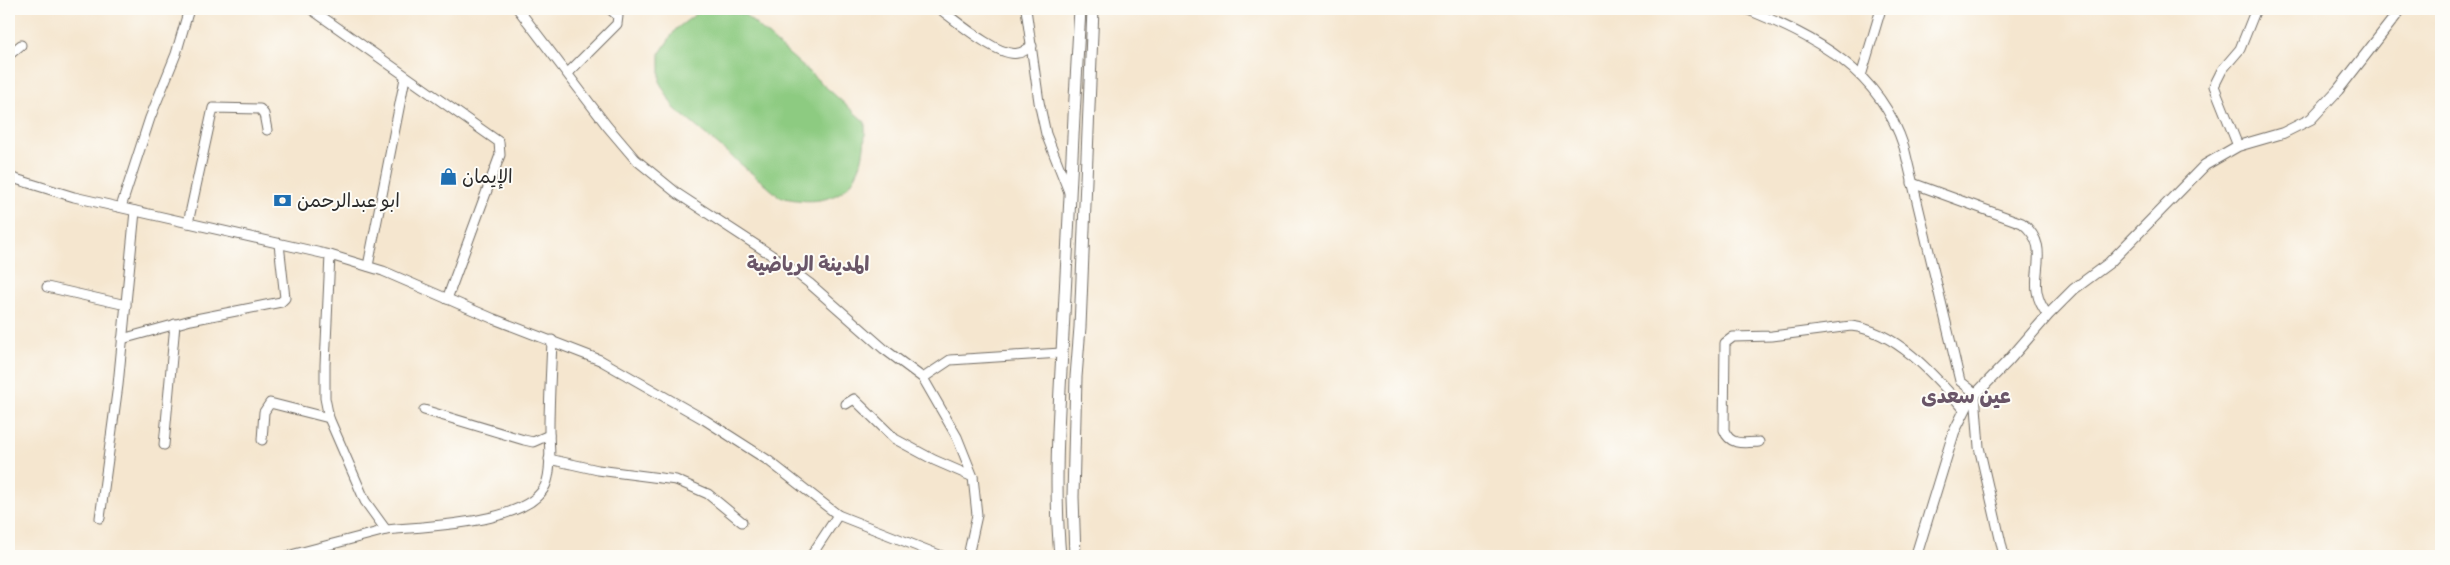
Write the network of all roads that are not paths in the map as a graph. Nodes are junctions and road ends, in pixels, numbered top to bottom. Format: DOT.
graph roads {
  1 [pos="189,9"];
  2 [pos="311,9"];
  3 [pos="518,9"];
  4 [pos="610,9"];
  5 [pos="940,9"];
  6 [pos="1026,9"];
  7 [pos="1080,9"];
  8 [pos="1093,9"];
  9 [pos="1746,9"];
  10 [pos="1881,9"];
  11 [pos="2401,9"];
  12 [pos="2254,10"];
  13 [pos="21,44"];
  14 [pos="1032,46"];
  15 [pos="9,55"];
  16 [pos="568,73"];
  17 [pos="1861,76"];
  18 [pos="406,78"];
  19 [pos="267,130"];
  20 [pos="2238,146"];
  21 [pos="9,177"];
  22 [pos="1912,183"];
  23 [pos="1069,192"];
  24 [pos="121,207"];
  25 [pos="135,211"];
  26 [pos="188,223"];
  27 [pos="279,244"];
  28 [pos="330,255"];
  29 [pos="368,266"];
  30 [pos="47,287"];
  31 [pos="447,299"];
  32 [pos="126,304"];
  33 [pos="2048,315"];
  34 [pos="175,324"];
  35 [pos="122,340"];
  36 [pos="552,340"];
  37 [pos="1061,353"];
  38 [pos="923,378"];
  39 [pos="1975,393"];
  40 [pos="846,404"];
  41 [pos="1964,409"];
  42 [pos="424,410"];
  43 [pos="329,418"];
  44 [pos="549,435"];
  45 [pos="262,440"];
  46 [pos="1759,442"];
  47 [pos="164,445"];
  48 [pos="550,459"];
  49 [pos="973,476"];
  50 [pos="838,515"];
  51 [pos="100,518"];
  52 [pos="742,522"];
  53 [pos="386,530"];
  54 [pos="287,556"];
  55 [pos="811,556"];
  56 [pos="942,556"];
  57 [pos="968,556"];
  58 [pos="1060,556"];
  59 [pos="1075,556"];
  60 [pos="1916,556"];
  61 [pos="2004,556"];
  1 -- 24 [label="street"];
  2 -- 18 [label="street"];
  3 -- 16 [label="street"];
  4 -- 16 [label="street"];
  5 -- 14 [label="street"];
  6 -- 14 [label="street"];
  7 -- 23 [label="main road"];
  8 -- 59 [label="main road"];
  9 -- 17 [label="street"];
  10 -- 17 [label="street"];
  11 -- 20 [label="street"];
  12 -- 20 [label="street"];
  13 -- 15 [label="street"];
  14 -- 23 [label="street"];
  16 -- 38 [label="street"];
  17 -- 22 [label="street"];
  18 -- 29 [label="street"];
  18 -- 31 [label="street"];
  19 -- 26 [label="street"];
  20 -- 33 [label="street"];
  21 -- 24 [label="street"];
  22 -- 33 [label="street"];
  22 -- 39 [label="street"];
  23 -- 37 [label="main road"];
  24 -- 25 [label="street"];
  25 -- 26 [label="street"];
  25 -- 32 [label="street"];
  26 -- 27 [label="street"];
  27 -- 28 [label="street"];
  27 -- 34 [label="street"];
  28 -- 29 [label="street"];
  28 -- 43 [label="street"];
  29 -- 31 [label="street"];
  30 -- 32 [label="street"];
  31 -- 36 [label="street"];
  32 -- 35 [label="street"];
  33 -- 39 [label="street"];
  34 -- 35 [label="street"];
  34 -- 47 [label="street"];
  35 -- 51 [label="street"];
  36 -- 44 [label="street"];
  36 -- 50 [label="street"];
  37 -- 38 [label="street"];
  37 -- 58 [label="main road"];
  38 -- 49 [label="street"];
  39 -- 41 [label="street"];
  39 -- 61 [label="street"];
  40 -- 49 [label="street"];
  41 -- 46 [label="street"];
  41 -- 60 [label="street"];
  42 -- 44 [label="street"];
  43 -- 45 [label="street"];
  43 -- 53 [label="street"];
  44 -- 48 [label="street"];
  48 -- 52 [label="street"];
  48 -- 53 [label="street"];
  49 -- 57 [label="street"];
  50 -- 55 [label="street"];
  50 -- 56 [label="street"];
  53 -- 54 [label="street"];
}
